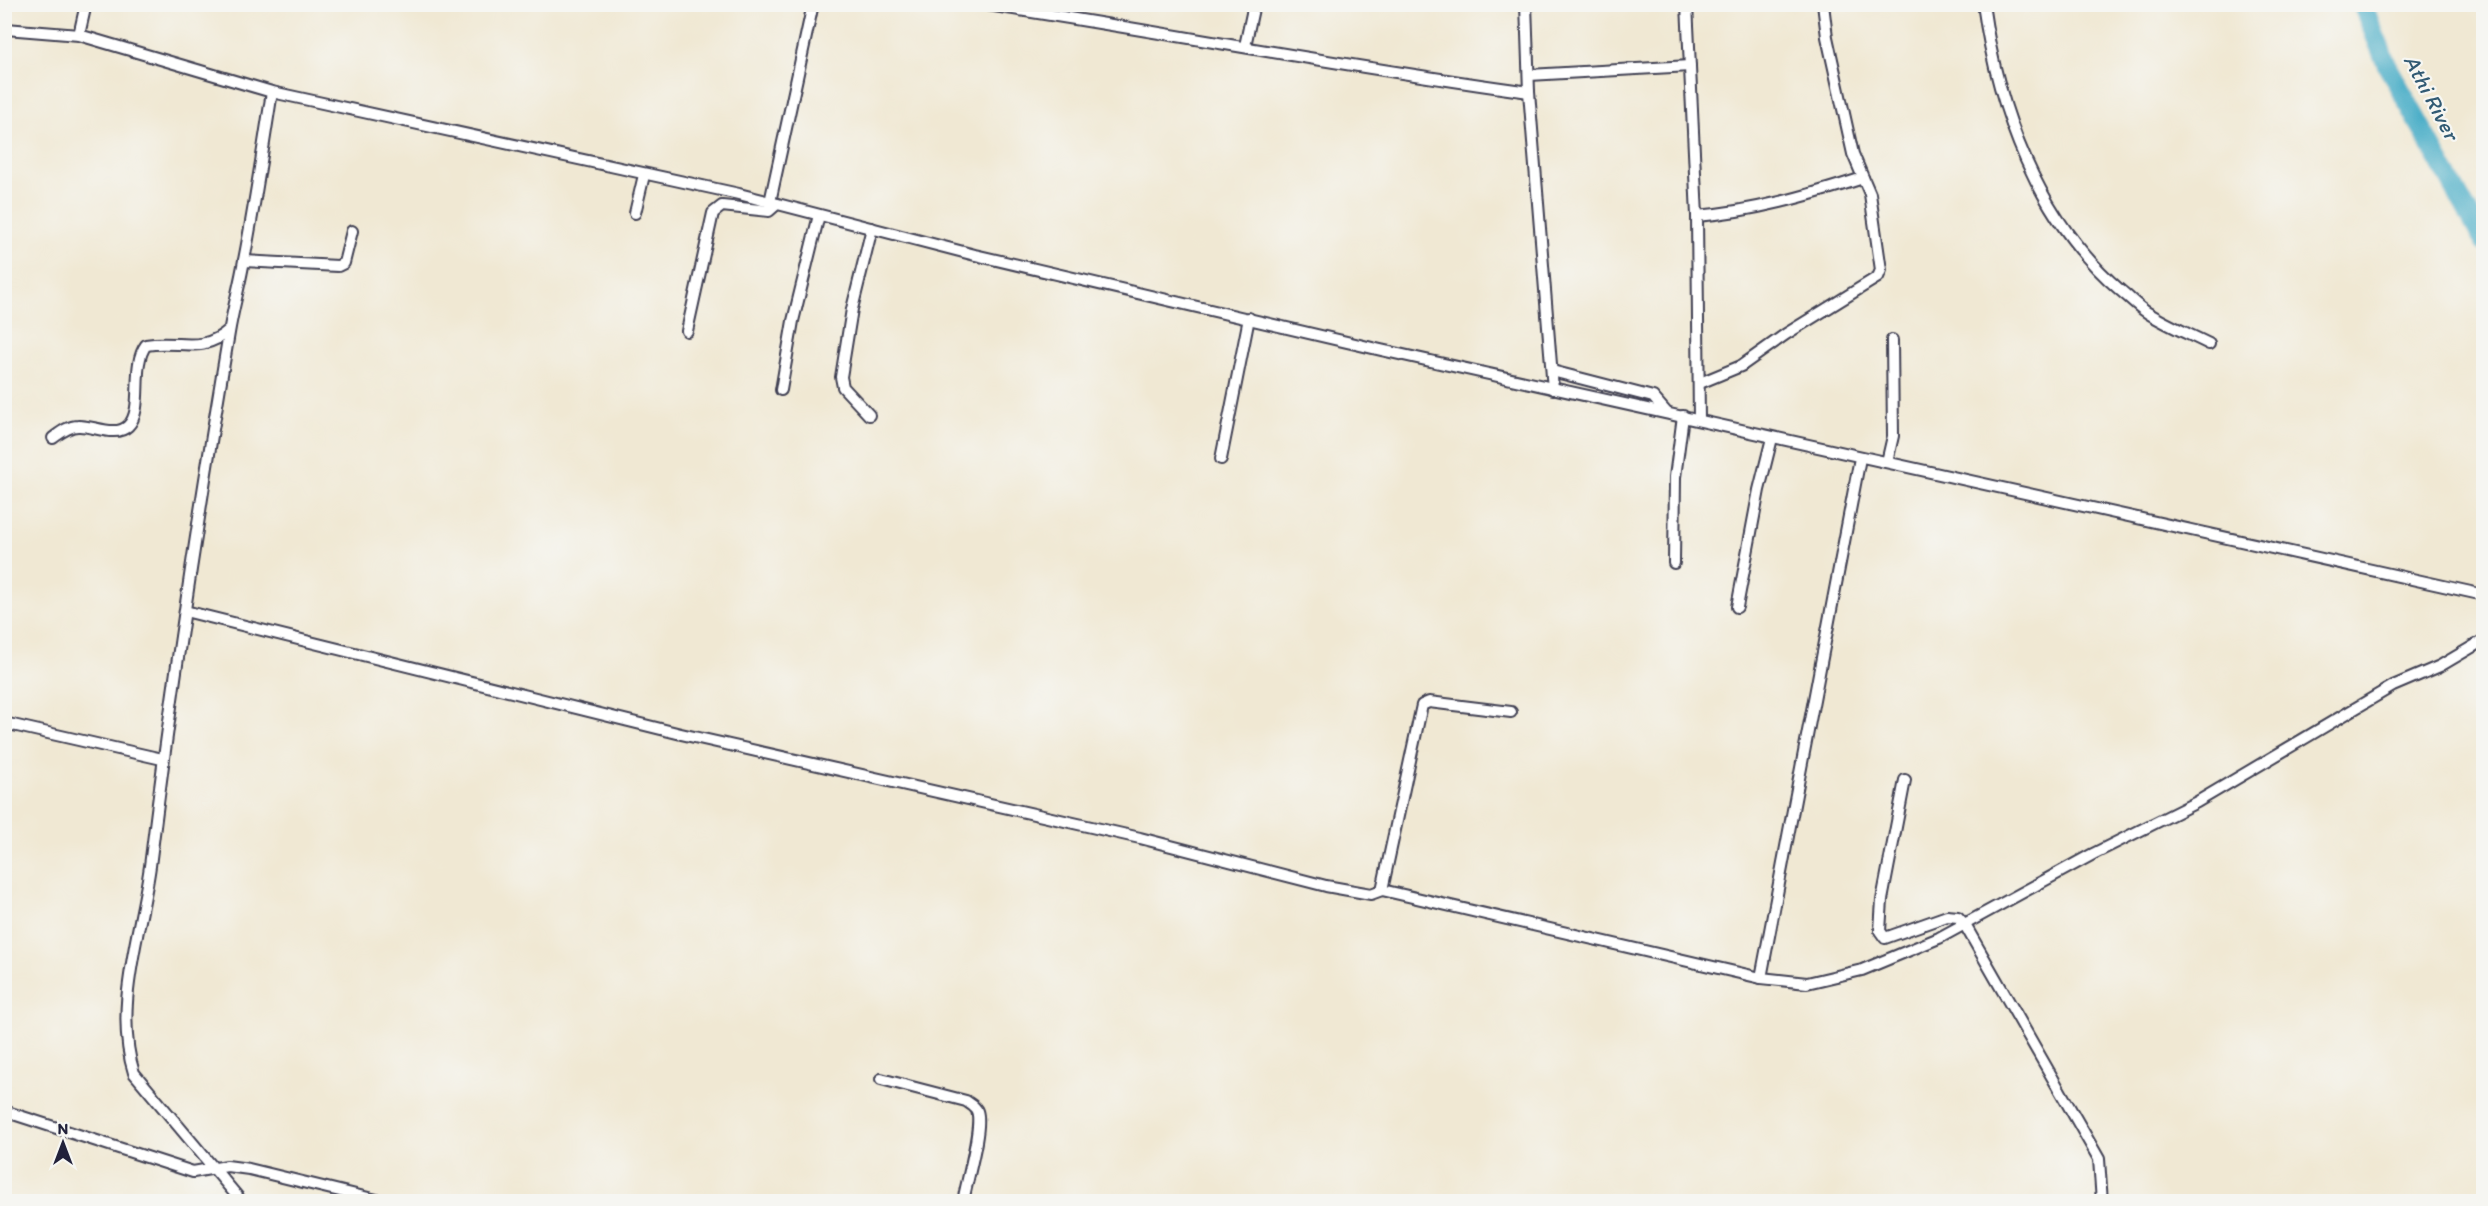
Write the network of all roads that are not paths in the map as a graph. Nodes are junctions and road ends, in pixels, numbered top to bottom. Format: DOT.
graph roads {
  1 [pos="86,4"];
  2 [pos="813,4"];
  3 [pos="981,4"];
  4 [pos="1254,4"];
  5 [pos="1526,4"];
  6 [pos="1687,4"];
  7 [pos="1823,4"];
  8 [pos="1983,4"];
  9 [pos="1046,9"];
  10 [pos="5,30"];
  11 [pos="80,35"];
  12 [pos="1245,46"];
  13 [pos="1690,66"];
  14 [pos="1529,75"];
  15 [pos="272,92"];
  16 [pos="1529,92"];
  17 [pos="644,174"];
  18 [pos="1863,178"];
  19 [pos="774,203"];
  20 [pos="635,213"];
  21 [pos="819,215"];
  22 [pos="1697,216"];
  23 [pos="872,228"];
  24 [pos="352,231"];
  25 [pos="244,261"];
  26 [pos="1249,318"];
  27 [pos="229,330"];
  28 [pos="687,331"];
  29 [pos="1892,340"];
  30 [pos="2209,344"];
  31 [pos="1552,371"];
  32 [pos="1700,383"];
  33 [pos="1553,389"];
  34 [pos="781,390"];
  35 [pos="1666,412"];
  36 [pos="868,415"];
  37 [pos="1683,416"];
  38 [pos="1699,420"];
  39 [pos="53,438"];
  40 [pos="1772,438"];
  41 [pos="1860,458"];
  42 [pos="1221,459"];
  43 [pos="1887,462"];
  44 [pos="1674,563"];
  45 [pos="2484,595"];
  46 [pos="1737,607"];
  47 [pos="185,611"];
  48 [pos="2484,639"];
  49 [pos="1511,712"];
  50 [pos="4,723"];
  51 [pos="162,759"];
  52 [pos="1905,780"];
  53 [pos="1382,890"];
  54 [pos="1965,925"];
  55 [pos="1761,978"];
  56 [pos="881,1080"];
  57 [pos="4,1111"];
  58 [pos="216,1167"];
  59 [pos="242,1202"];
  60 [pos="385,1202"];
  61 [pos="963,1202"];
  62 [pos="2102,1202"];
  1 -- 11 [label="street"];
  2 -- 19 [label="street"];
  3 -- 9 [label="street"];
  4 -- 12 [label="street"];
  5 -- 14 [label="street"];
  6 -- 13 [label="street"];
  7 -- 18 [label="street"];
  8 -- 30 [label="street"];
  9 -- 12 [label="street"];
  10 -- 11 [label="street"];
  11 -- 15 [label="street"];
  12 -- 16 [label="street"];
  13 -- 14 [label="street"];
  13 -- 22 [label="street"];
  14 -- 16 [label="street"];
  15 -- 17 [label="street"];
  15 -- 25 [label="street"];
  16 -- 31 [label="street"];
  17 -- 19 [label="street"];
  17 -- 20 [label="street"];
  18 -- 22 [label="street"];
  18 -- 32 [label="street"];
  19 -- 21 [label="street"];
  19 -- 28 [label="street"];
  21 -- 23 [label="street"];
  21 -- 34 [label="street"];
  22 -- 32 [label="street"];
  23 -- 26 [label="street"];
  23 -- 36 [label="street"];
  24 -- 25 [label="street"];
  25 -- 27 [label="street"];
  26 -- 33 [label="street"];
  26 -- 42 [label="street"];
  27 -- 39 [label="street"];
  27 -- 47 [label="street"];
  29 -- 43 [label="street"];
  31 -- 33 [label="street"];
  31 -- 35 [label="street"];
  32 -- 38 [label="street"];
  33 -- 35 [label="street"];
  35 -- 37 [label="street"];
  37 -- 38 [label="street"];
  37 -- 44 [label="street"];
  38 -- 40 [label="street"];
  40 -- 41 [label="street"];
  40 -- 46 [label="street"];
  41 -- 43 [label="street"];
  41 -- 55 [label="street"];
  43 -- 45 [label="street"];
  47 -- 51 [label="street"];
  47 -- 53 [label="street"];
  48 -- 54 [label="street"];
  49 -- 53 [label="street"];
  50 -- 51 [label="street"];
  51 -- 58 [label="street"];
  52 -- 54 [label="street"];
  53 -- 55 [label="street"];
  54 -- 55 [label="street"];
  54 -- 62 [label="street"];
  56 -- 61 [label="street"];
  57 -- 58 [label="street"];
  58 -- 59 [label="street"];
  58 -- 60 [label="street"];
}
